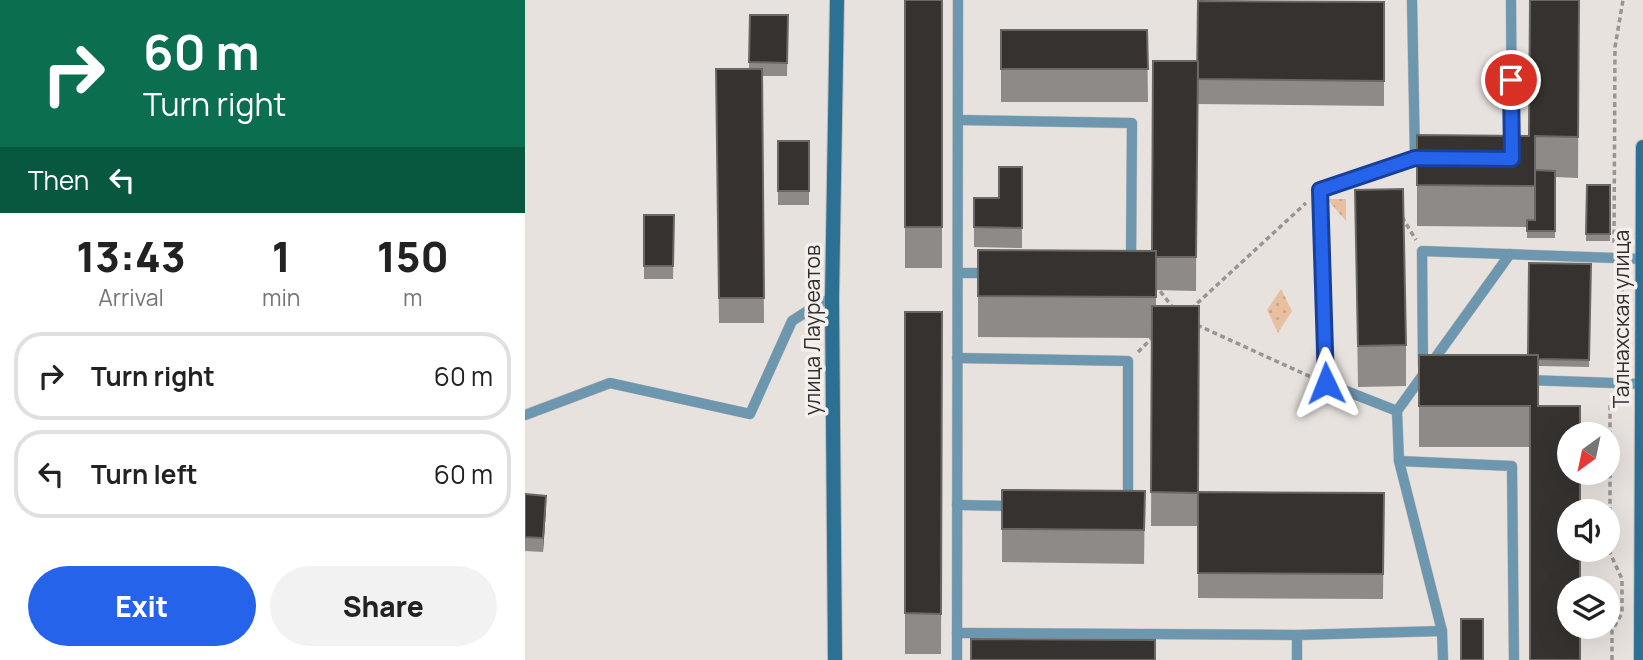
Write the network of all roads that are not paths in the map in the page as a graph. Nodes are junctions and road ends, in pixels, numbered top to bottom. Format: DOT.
graph roads {
  1 [pos="838,0"];
  2 [pos="958,0"];
  3 [pos="1412,0"];
  4 [pos="1511,0"];
  5 [pos="958,120"];
  6 [pos="1643,146"];
  7 [pos="1415,158"];
  8 [pos="1442,159"];
  9 [pos="1512,159"];
  10 [pos="1510,254"];
  11 [pos="1643,259"];
  12 [pos="958,273"];
  13 [pos="998,274"];
  14 [pos="1131,275"];
  15 [pos="832,298"];
  16 [pos="957,358"];
  17 [pos="1423,376"];
  18 [pos="1437,376"];
  19 [pos="1521,379"];
  20 [pos="1642,384"];
  21 [pos="1397,411"];
  22 [pos="525,415"];
  23 [pos="1399,461"];
  24 [pos="957,505"];
  25 [pos="1023,506"];
  26 [pos="1114,507"];
  27 [pos="1442,631"];
  28 [pos="957,633"];
  29 [pos="1297,635"];
  30 [pos="835,660"];
  31 [pos="957,660"];
  32 [pos="1297,660"];
  33 [pos="1443,660"];
  34 [pos="1514,660"];
  35 [pos="1641,660"];
  1 -- 15 [label="street, улица Лауреатов"];
  2 -- 5 [label="lane"];
  3 -- 7 [label="lane"];
  4 -- 9 [label="lane"];
  5 -- 12 [label="lane"];
  5 -- 14 [label="lane"];
  6 -- 11 [label="street, Талнахская улица"];
  7 -- 8 [label="lane"];
  7 -- 21 [label="lane"];
  10 -- 11 [label="lane"];
  10 -- 17 [label="lane"];
  10 -- 17 [label="lane"];
  11 -- 20 [label="street, Талнахская улица"];
  12 -- 13 [label="lane"];
  12 -- 16 [label="lane"];
  15 -- 22 [label="lane"];
  15 -- 30 [label="street, улица Лауреатов"];
  16 -- 24 [label="lane"];
  16 -- 26 [label="lane"];
  17 -- 18 [label="lane"];
  17 -- 21 [label="lane"];
  19 -- 20 [label="lane"];
  20 -- 35 [label="street, Талнахская улица"];
  21 -- 23 [label="lane"];
  23 -- 27 [label="lane"];
  23 -- 34 [label="lane"];
  24 -- 25 [label="lane"];
  24 -- 28 [label="lane"];
  27 -- 29 [label="lane"];
  27 -- 33 [label="lane"];
  28 -- 29 [label="lane"];
  28 -- 31 [label="lane"];
  29 -- 32 [label="lane"];
}
